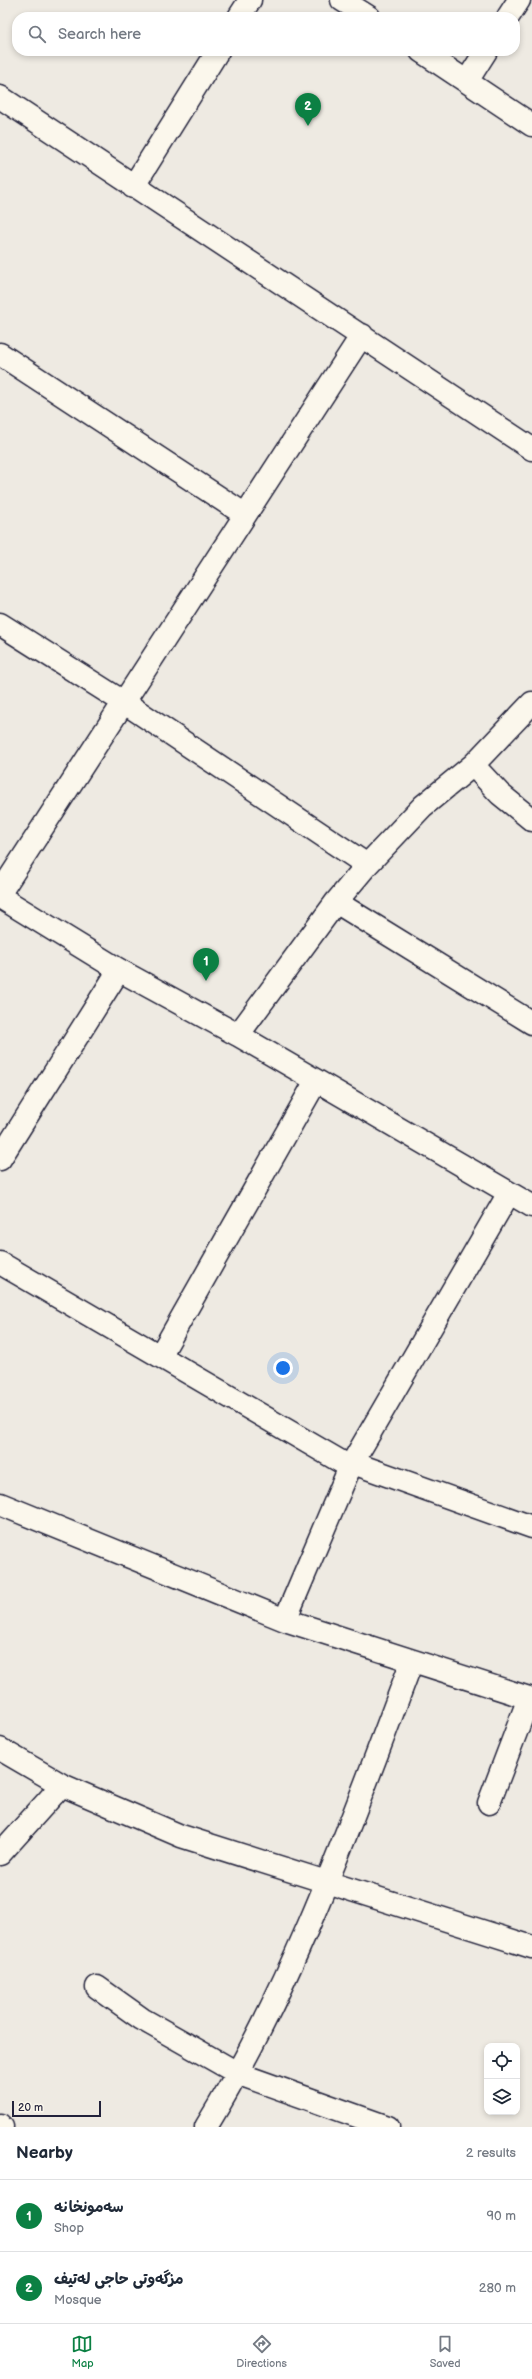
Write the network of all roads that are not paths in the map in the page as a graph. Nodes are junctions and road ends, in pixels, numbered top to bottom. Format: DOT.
graph roads {
  1 [pos="250,0"];
  2 [pos="342,0"];
  3 [pos="519,0"];
  4 [pos="242,12"];
  5 [pos="361,12"];
  6 [pos="511,12"];
  7 [pos="215,56"];
  8 [pos="429,56"];
  9 [pos="483,56"];
  10 [pos="467,80"];
  11 [pos="0,97"];
  12 [pos="532,125"];
  13 [pos="133,186"];
  14 [pos="362,335"];
  15 [pos="0,354"];
  16 [pos="532,449"];
  17 [pos="244,514"];
  18 [pos="0,624"];
  19 [pos="125,703"];
  20 [pos="532,703"];
  21 [pos="473,765"];
  22 [pos="532,820"];
  23 [pos="367,865"];
  24 [pos="0,894"];
  25 [pos="0,897"];
  26 [pos="336,902"];
  27 [pos="118,970"];
  28 [pos="532,1023"];
  29 [pos="238,1035"];
  30 [pos="316,1081"];
  31 [pos="0,1159"];
  32 [pos="509,1193"];
  33 [pos="532,1206"];
  34 [pos="0,1263"];
  35 [pos="160,1356"];
  36 [pos="351,1465"];
  37 [pos="0,1504"];
  38 [pos="532,1527"];
  39 [pos="284,1620"];
  40 [pos="412,1661"];
  41 [pos="531,1698"];
  42 [pos="0,1749"];
  43 [pos="62,1785"];
  44 [pos="489,1803"];
  45 [pos="0,1854"];
  46 [pos="327,1884"];
  47 [pos="532,1947"];
  48 [pos="97,1987"];
  49 [pos="239,2074"];
  50 [pos="206,2127"];
  51 [pos="388,2127"];
  1 -- 4 [label="street"];
  2 -- 5 [label="street"];
  3 -- 6 [label="street"];
  7 -- 13 [label="street"];
  8 -- 10 [label="street"];
  9 -- 10 [label="street"];
  10 -- 12 [label="street"];
  11 -- 13 [label="street"];
  13 -- 14 [label="street"];
  14 -- 16 [label="street"];
  14 -- 17 [label="street"];
  15 -- 17 [label="street"];
  17 -- 19 [label="street"];
  18 -- 19 [label="street"];
  19 -- 23 [label="street"];
  19 -- 24 [label="street"];
  20 -- 21 [label="street"];
  21 -- 22 [label="street"];
  21 -- 23 [label="street"];
  23 -- 26 [label="street"];
  25 -- 27 [label="street"];
  26 -- 28 [label="street"];
  26 -- 29 [label="street"];
  27 -- 29 [label="street"];
  27 -- 31 [label="street"];
  29 -- 30 [label="street"];
  30 -- 32 [label="street"];
  30 -- 35 [label="street"];
  32 -- 33 [label="street"];
  32 -- 36 [label="street"];
  34 -- 35 [label="street"];
  35 -- 36 [label="street"];
  36 -- 38 [label="street"];
  36 -- 39 [label="street"];
  37 -- 39 [label="street"];
  39 -- 40 [label="street"];
  40 -- 41 [label="street"];
  40 -- 46 [label="street"];
  41 -- 44 [label="street"];
  42 -- 43 [label="street"];
  43 -- 45 [label="street"];
  43 -- 46 [label="street"];
  46 -- 47 [label="street"];
  46 -- 49 [label="street"];
  48 -- 49 [label="street"];
  49 -- 50 [label="street"];
  49 -- 51 [label="street"];
}
